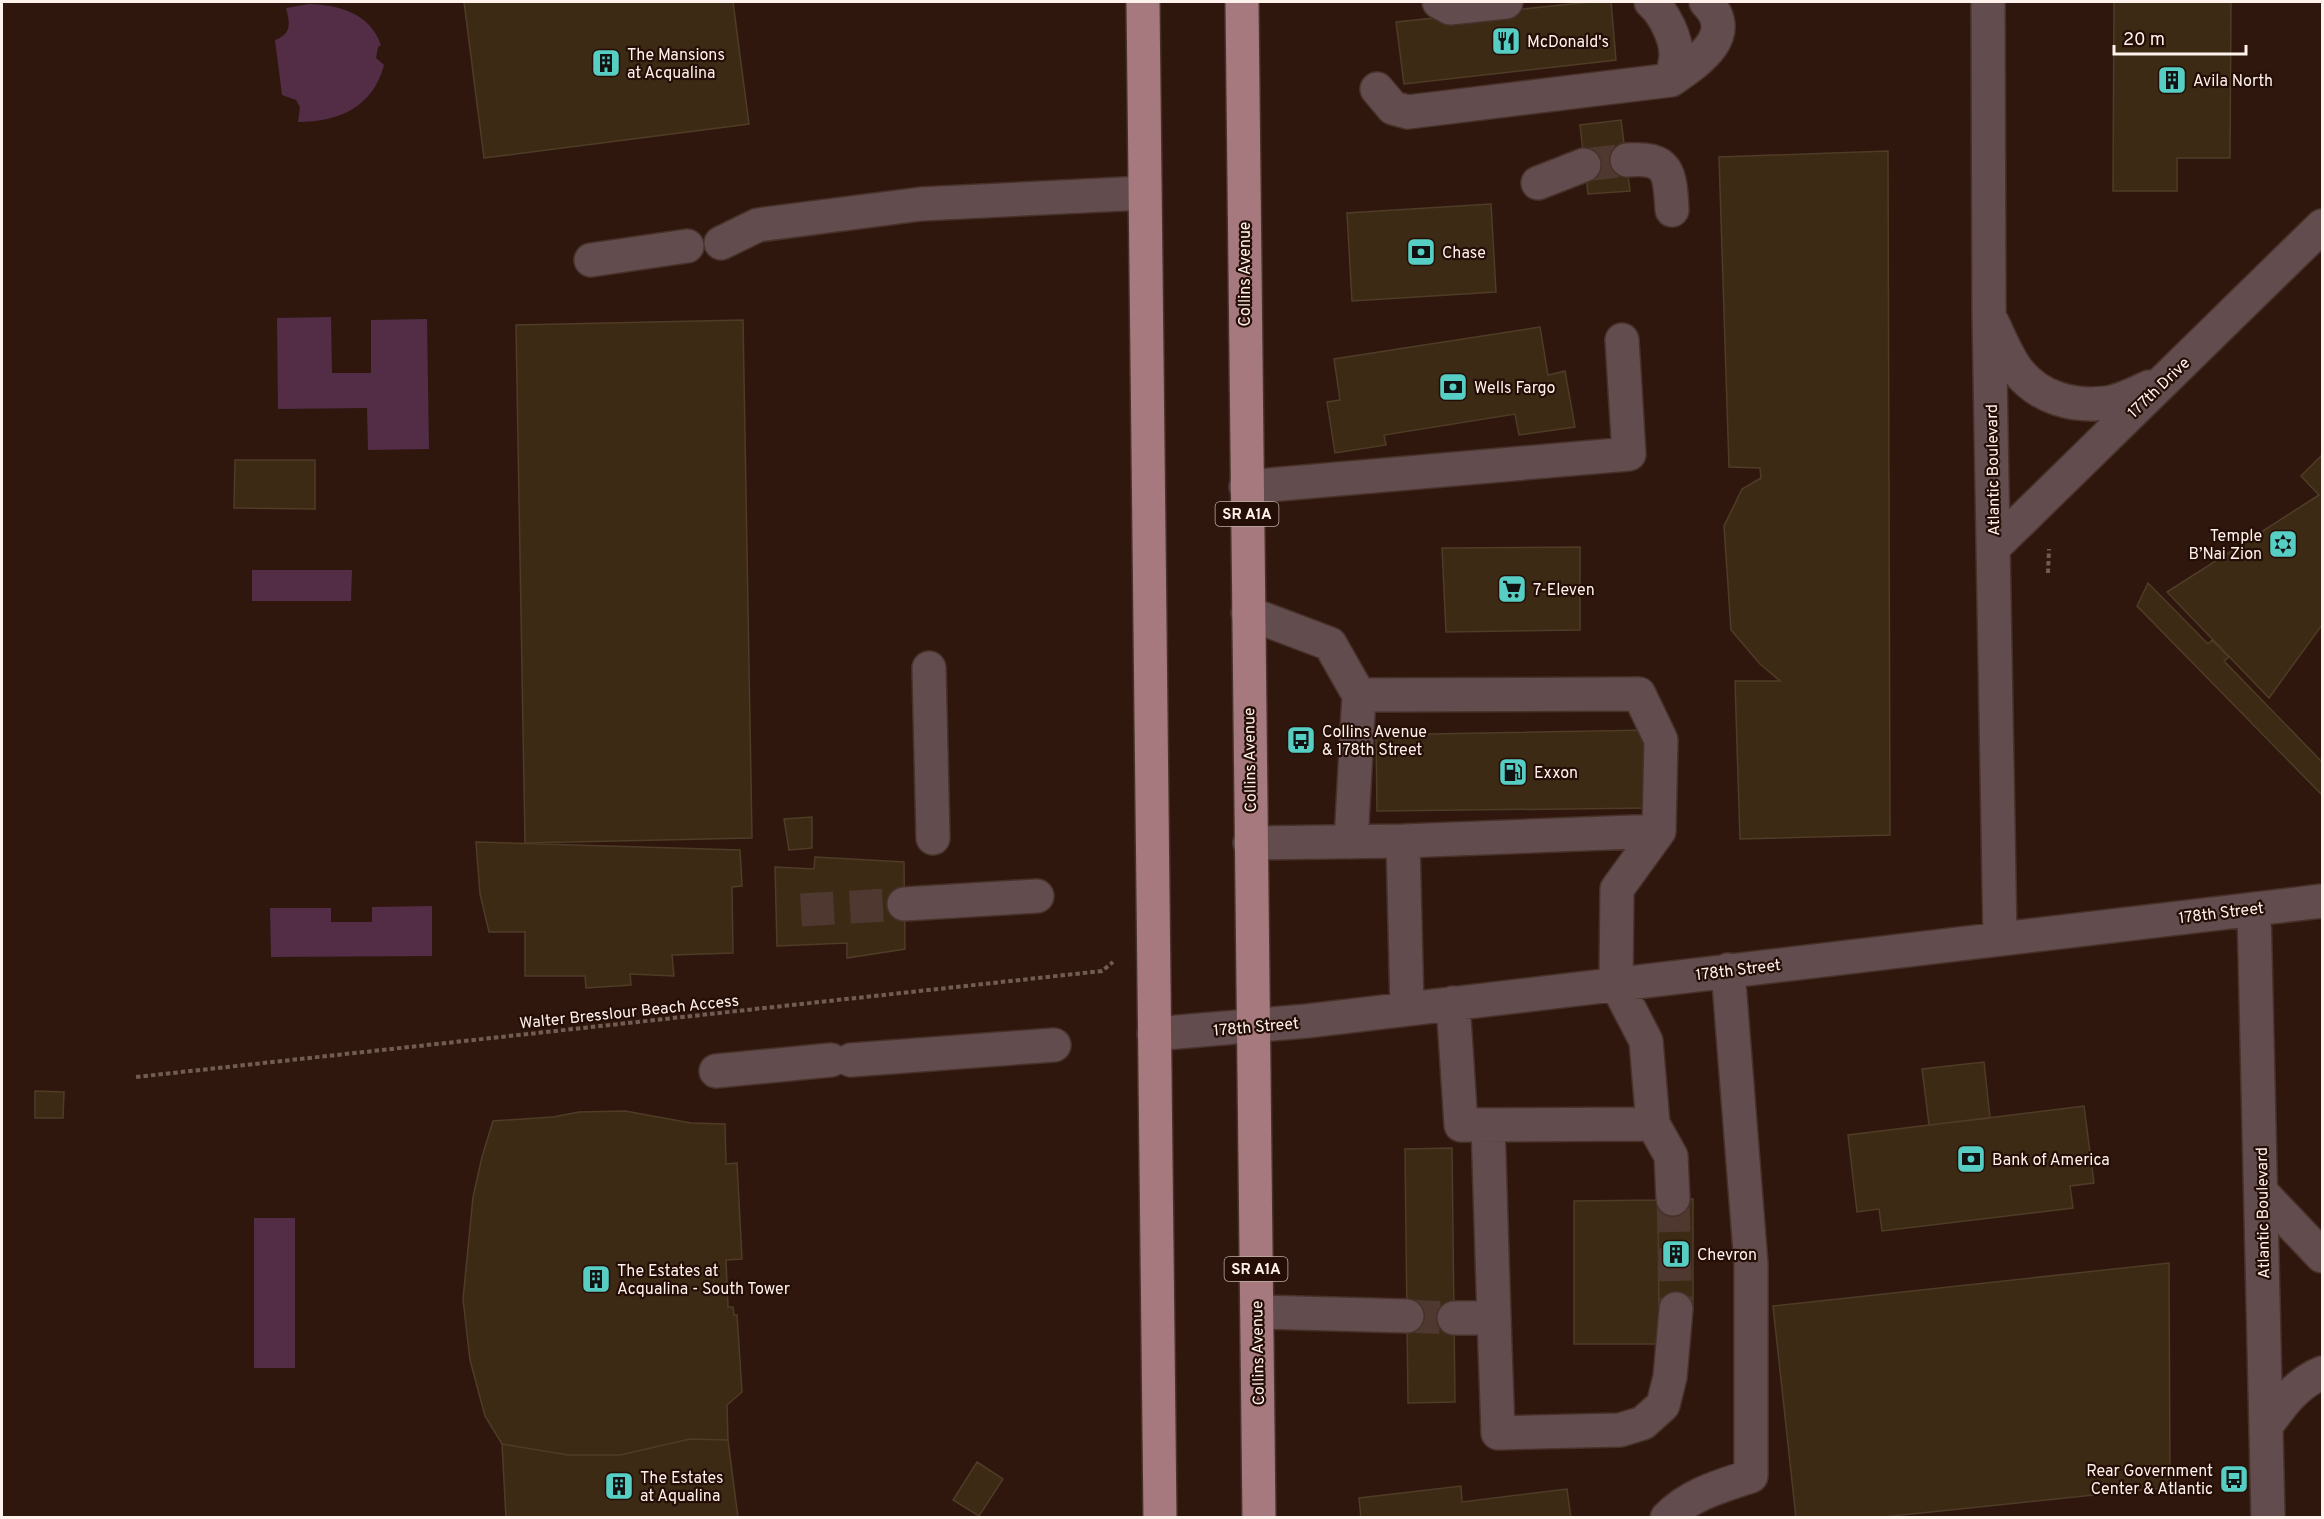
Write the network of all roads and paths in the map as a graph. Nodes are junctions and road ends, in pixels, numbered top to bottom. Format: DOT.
graph roads {
  1 [pos="1143,2"];
  2 [pos="1242,2"];
  3 [pos="1439,2"];
  4 [pos="1506,2"];
  5 [pos="1651,2"];
  6 [pos="1706,2"];
  7 [pos="1988,2"];
  8 [pos="1671,80"];
  9 [pos="1377,88"];
  10 [pos="1627,160"];
  11 [pos="1584,165"];
  12 [pos="1538,183"];
  13 [pos="1144,193"];
  14 [pos="1672,210"];
  15 [pos="2322,226"];
  16 [pos="721,243"];
  17 [pos="687,246"];
  18 [pos="591,260"];
  19 [pos="1989,315"];
  20 [pos="1622,340"];
  21 [pos="2166,379"];
  22 [pos="1246,487"];
  23 [pos="2049,545"];
  24 [pos="1994,547"];
  25 [pos="2048,573"];
  26 [pos="1248,613"];
  27 [pos="929,668"];
  28 [pos="1359,695"];
  29 [pos="1659,831"];
  30 [pos="933,838"];
  31 [pos="1403,841"];
  32 [pos="1351,842"];
  33 [pos="1250,843"];
  34 [pos="1037,896"];
  35 [pos="2322,901"];
  36 [pos="904,904"];
  37 [pos="2254,909"];
  38 [pos="2000,939"];
  39 [pos="1121,956"];
  40 [pos="1728,970"];
  41 [pos="1616,983"];
  42 [pos="1453,1003"];
  43 [pos="1407,1008"];
  44 [pos="1253,1026"];
  45 [pos="1154,1034"];
  46 [pos="1054,1045"];
  47 [pos="716,1071"];
  48 [pos="136,1077"];
  49 [pos="1653,1124"];
  50 [pos="1488,1125"];
  51 [pos="2262,1193"];
  52 [pos="1673,1199"];
  53 [pos="2322,1256"];
  54 [pos="1676,1310"];
  55 [pos="1257,1312"];
  56 [pos="1407,1316"];
  57 [pos="1454,1318"];
  58 [pos="1494,1318"];
  59 [pos="2322,1373"];
  60 [pos="2266,1426"];
  61 [pos="1160,1518"];
  62 [pos="1259,1518"];
  63 [pos="1667,1518"];
  64 [pos="2268,1518"];
  1 -- 13 [label="main road"];
  2 -- 22 [label="main road, Collins Avenue / SR A1A"];
  3 -- 4 [label="street"];
  5 -- 8 [label="street"];
  6 -- 8 [label="street"];
  7 -- 19 [label="street, Atlantic Boulevard"];
  8 -- 9 [label="street"];
  10 -- 14 [label="street"];
  11 -- 12 [label="street"];
  13 -- 16 [label="street"];
  13 -- 45 [label="main road"];
  15 -- 21 [label="street, 177th Drive"];
  17 -- 18 [label="street"];
  19 -- 21 [label="street"];
  19 -- 24 [label="street, Atlantic Boulevard"];
  20 -- 22 [label="street"];
  21 -- 24 [label="street, 177th Drive"];
  22 -- 26 [label="main road, Collins Avenue / SR A1A"];
  23 -- 25 [label="path"];
  24 -- 38 [label="street, Atlantic Boulevard"];
  26 -- 28 [label="street"];
  26 -- 33 [label="main road, Collins Avenue / SR A1A"];
  27 -- 30 [label="street"];
  28 -- 29 [label="street"];
  28 -- 32 [label="street"];
  29 -- 31 [label="street"];
  29 -- 41 [label="street"];
  31 -- 32 [label="street"];
  31 -- 43 [label="street"];
  32 -- 33 [label="street"];
  33 -- 44 [label="main road, Collins Avenue / SR A1A"];
  34 -- 36 [label="street"];
  35 -- 37 [label="street, 178th Street"];
  37 -- 38 [label="street, 178th Street"];
  37 -- 51 [label="street, Atlantic Boulevard"];
  38 -- 40 [label="street, 178th Street"];
  39 -- 48 [label="path, Walter Bresslour Beach Access"];
  40 -- 41 [label="street, 178th Street"];
  40 -- 63 [label="street"];
  41 -- 42 [label="street, 178th Street"];
  41 -- 49 [label="street"];
  42 -- 43 [label="street, 178th Street"];
  42 -- 50 [label="street"];
  43 -- 44 [label="street, 178th Street"];
  44 -- 45 [label="street, 178th Street"];
  44 -- 55 [label="main road, Collins Avenue / SR A1A"];
  45 -- 61 [label="main road"];
  46 -- 47 [label="street"];
  49 -- 50 [label="street"];
  49 -- 52 [label="street"];
  50 -- 58 [label="street"];
  51 -- 53 [label="street"];
  51 -- 60 [label="street, Atlantic Boulevard"];
  54 -- 58 [label="street"];
  55 -- 56 [label="street"];
  55 -- 62 [label="main road, Collins Avenue / SR A1A"];
  57 -- 58 [label="street"];
  59 -- 60 [label="street"];
  60 -- 64 [label="street, Atlantic Boulevard"];
}
